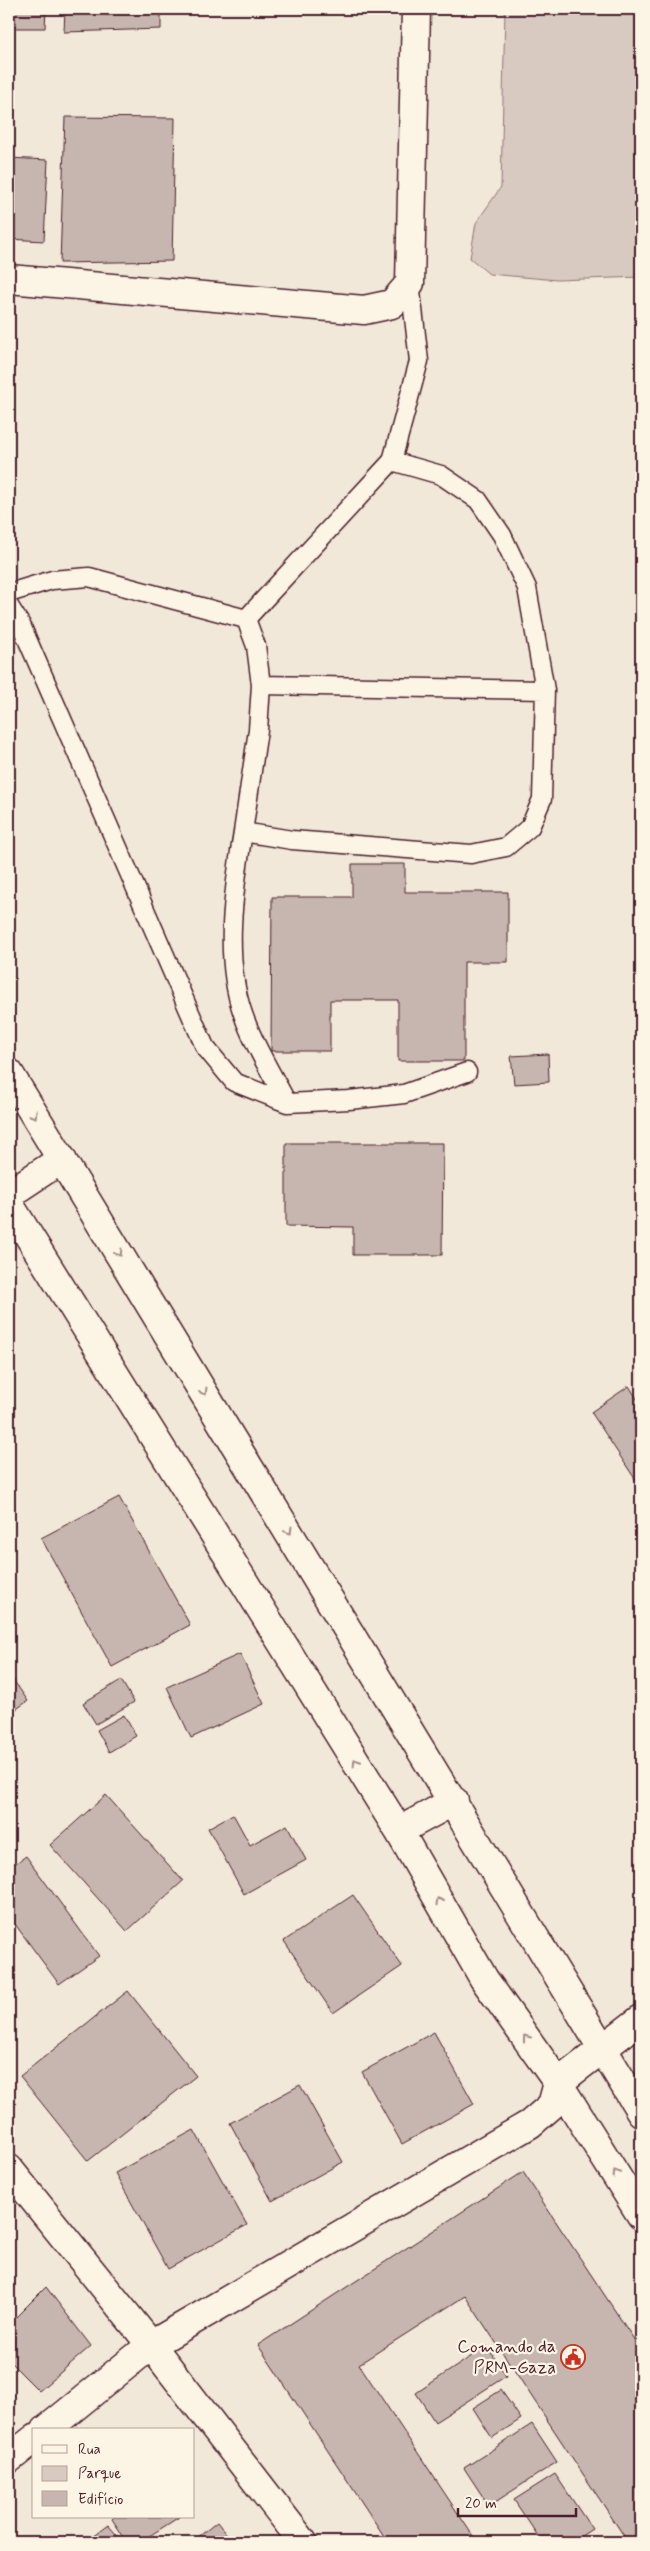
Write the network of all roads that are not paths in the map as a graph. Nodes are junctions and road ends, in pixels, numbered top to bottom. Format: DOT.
graph roads {
  1 [pos="416,9"];
  2 [pos="9,279"];
  3 [pos="410,283"];
  4 [pos="392,461"];
  5 [pos="9,593"];
  6 [pos="9,606"];
  7 [pos="246,619"];
  8 [pos="260,685"];
  9 [pos="545,690"];
  10 [pos="243,832"];
  11 [pos="467,1072"];
  12 [pos="9,1073"];
  13 [pos="287,1103"];
  14 [pos="62,1158"];
  15 [pos="9,1194"];
  16 [pos="9,1204"];
  17 [pos="454,1801"];
  18 [pos="399,1831"];
  19 [pos="641,2019"];
  20 [pos="603,2050"];
  21 [pos="558,2083"];
  22 [pos="641,2112"];
  23 [pos="9,2169"];
  24 [pos="641,2215"];
  25 [pos="151,2346"];
  26 [pos="48,2428"];
  27 [pos="32,2441"];
  28 [pos="9,2460"];
  29 [pos="303,2542"];
  1 -- 3 [label="street"];
  2 -- 3 [label="street"];
  3 -- 4 [label="lane"];
  4 -- 7 [label="lane"];
  4 -- 9 [label="lane"];
  5 -- 7 [label="lane"];
  6 -- 13 [label="lane"];
  7 -- 8 [label="lane"];
  8 -- 9 [label="lane"];
  8 -- 10 [label="lane"];
  9 -- 10 [label="lane"];
  10 -- 13 [label="lane"];
  11 -- 13 [label="lane"];
  12 -- 14 [label="street, one-way"];
  14 -- 15 [label="street"];
  14 -- 17 [label="street, one-way"];
  18 -- 16 [label="street, one-way"];
  17 -- 18 [label="street"];
  17 -- 20 [label="street"];
  21 -- 18 [label="street, one-way"];
  19 -- 20 [label="street"];
  20 -- 21 [label="street"];
  20 -- 22 [label="street"];
  24 -- 21 [label="street, one-way"];
  21 -- 25 [label="street"];
  23 -- 25 [label="street"];
  25 -- 26 [label="street"];
  25 -- 29 [label="street"];
  27 -- 28 [label="street"];
}
